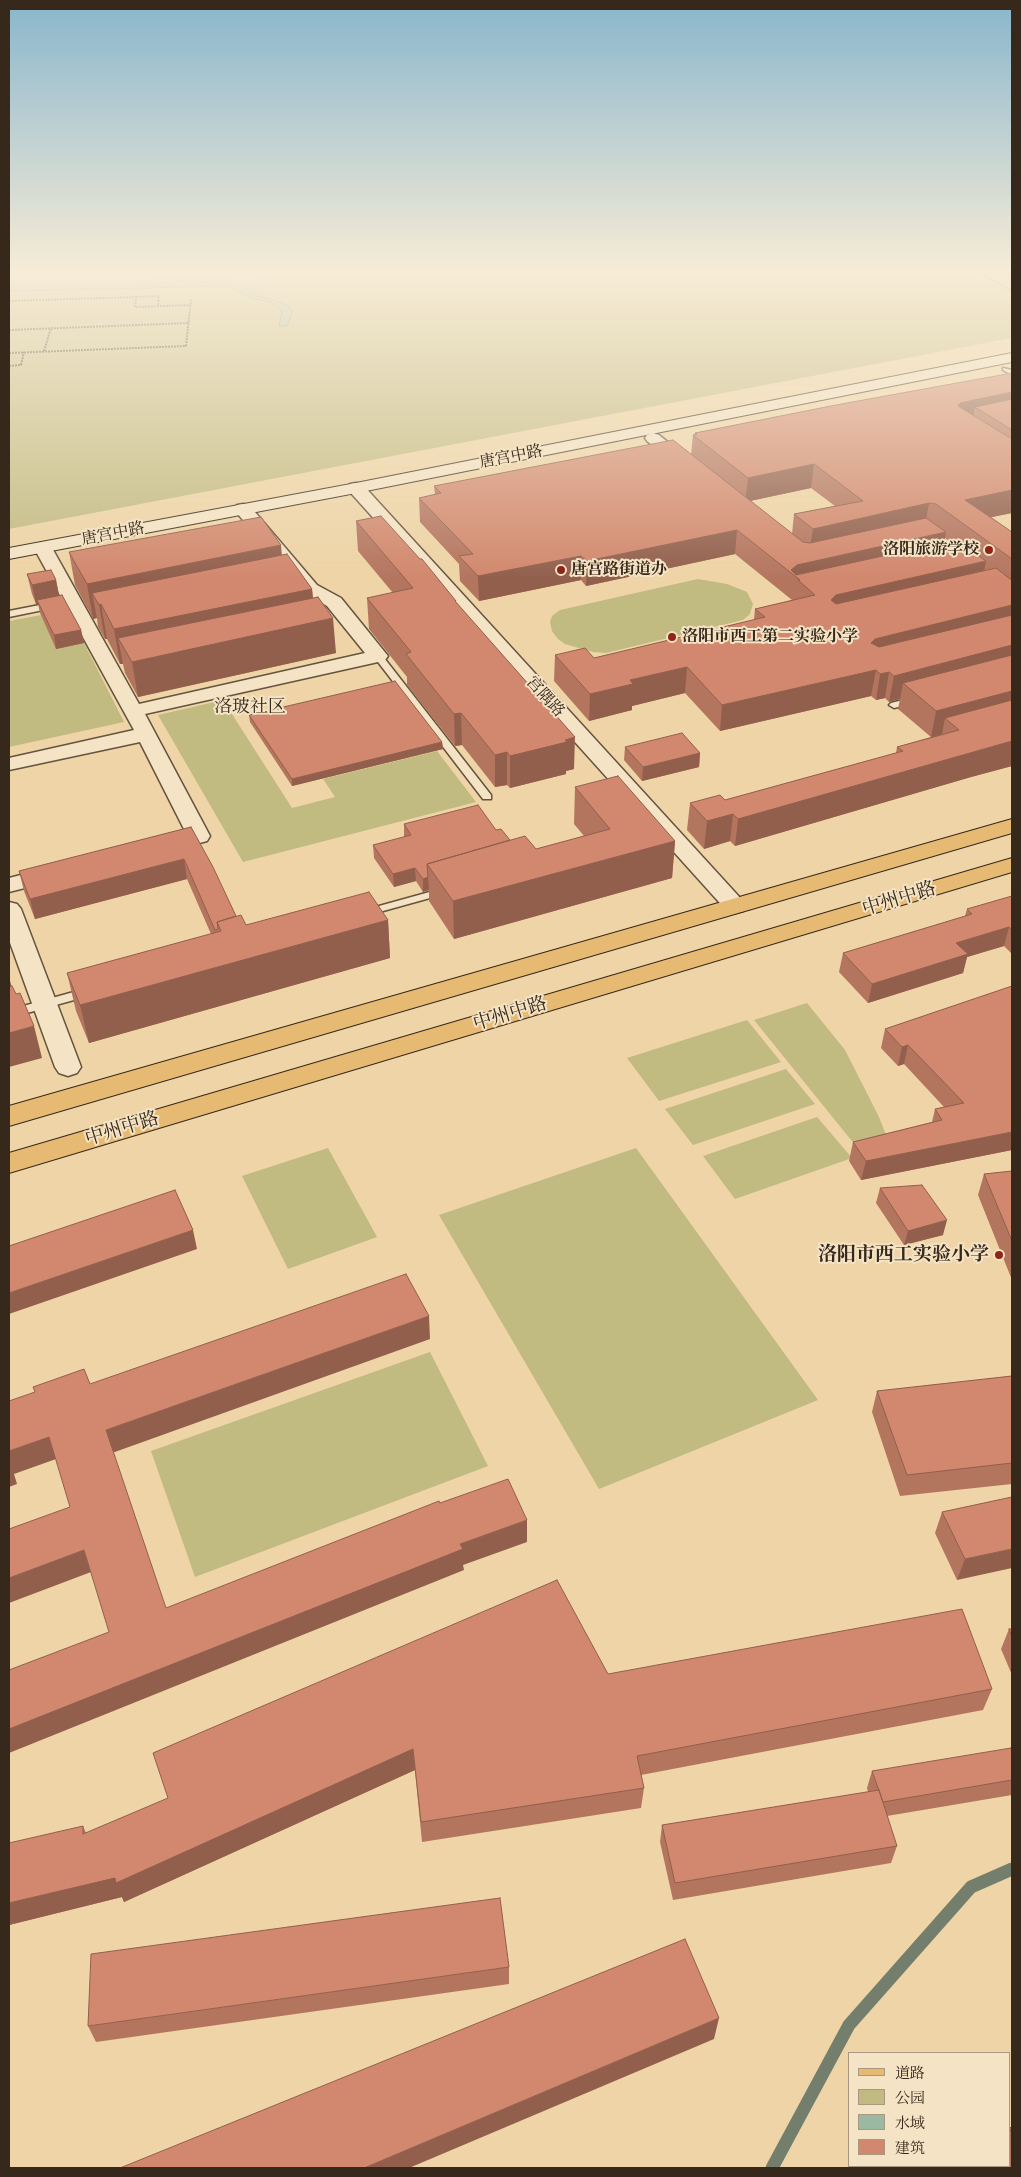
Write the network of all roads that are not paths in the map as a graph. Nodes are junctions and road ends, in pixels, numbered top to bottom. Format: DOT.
graph roads {
  1 [pos="966,376"];
  2 [pos="968,376"];
  3 [pos="653,438"];
  4 [pos="699,475"];
  5 [pos="359,492"];
  6 [pos="246,513"];
  7 [pos="45,552"];
  8 [pos="9,554"];
  9 [pos="9,564"];
  10 [pos="73,602"];
  11 [pos="9,614"];
  12 [pos="378,656"];
  13 [pos="921,698"];
  14 [pos="894,706"];
  15 [pos="133,711"];
  16 [pos="146,734"];
  17 [pos="9,764"];
  18 [pos="487,797"];
  19 [pos="1012,826"];
  20 [pos="142,851"];
  21 [pos="1012,865"];
  22 [pos="75,868"];
  23 [pos="9,885"];
  24 [pos="452,888"];
  25 [pos="735,906"];
  26 [pos="9,909"];
  27 [pos="358,915"];
  28 [pos="102,988"];
  29 [pos="45,1004"];
  30 [pos="9,1014"];
  31 [pos="68,1067"];
  32 [pos="9,1116"];
  33 [pos="9,1163"];
  1 -- 5 [label="main road, 唐宫中路"];
  2 -- 3 [label="main road, 唐宫中路"];
  3 -- 4 [label="street"];
  3 -- 5 [label="main road, 唐宫中路"];
  5 -- 6 [label="main road, 唐宫中路"];
  5 -- 25 [label="street, 宫隅路"];
  6 -- 7 [label="main road, 唐宫中路"];
  6 -- 12 [label="street"];
  7 -- 8 [label="main road, 唐宫中路"];
  7 -- 9 [label="main road, 唐宫中路"];
  7 -- 10 [label="street"];
  10 -- 11 [label="lane"];
  10 -- 15 [label="street"];
  12 -- 15 [label="street"];
  12 -- 18 [label="lane"];
  13 -- 14 [label="lane"];
  15 -- 16 [label="street"];
  16 -- 17 [label="street"];
  16 -- 20 [label="street"];
  19 -- 25 [label="main road, 中州中路"];
  21 -- 33 [label="main road, 中州中路"];
  22 -- 23 [label="street"];
  24 -- 27 [label="lane"];
  25 -- 32 [label="main road, 中州中路"];
  26 -- 29 [label="street"];
  28 -- 29 [label="lane"];
  29 -- 30 [label="lane"];
  29 -- 31 [label="street"];
}
